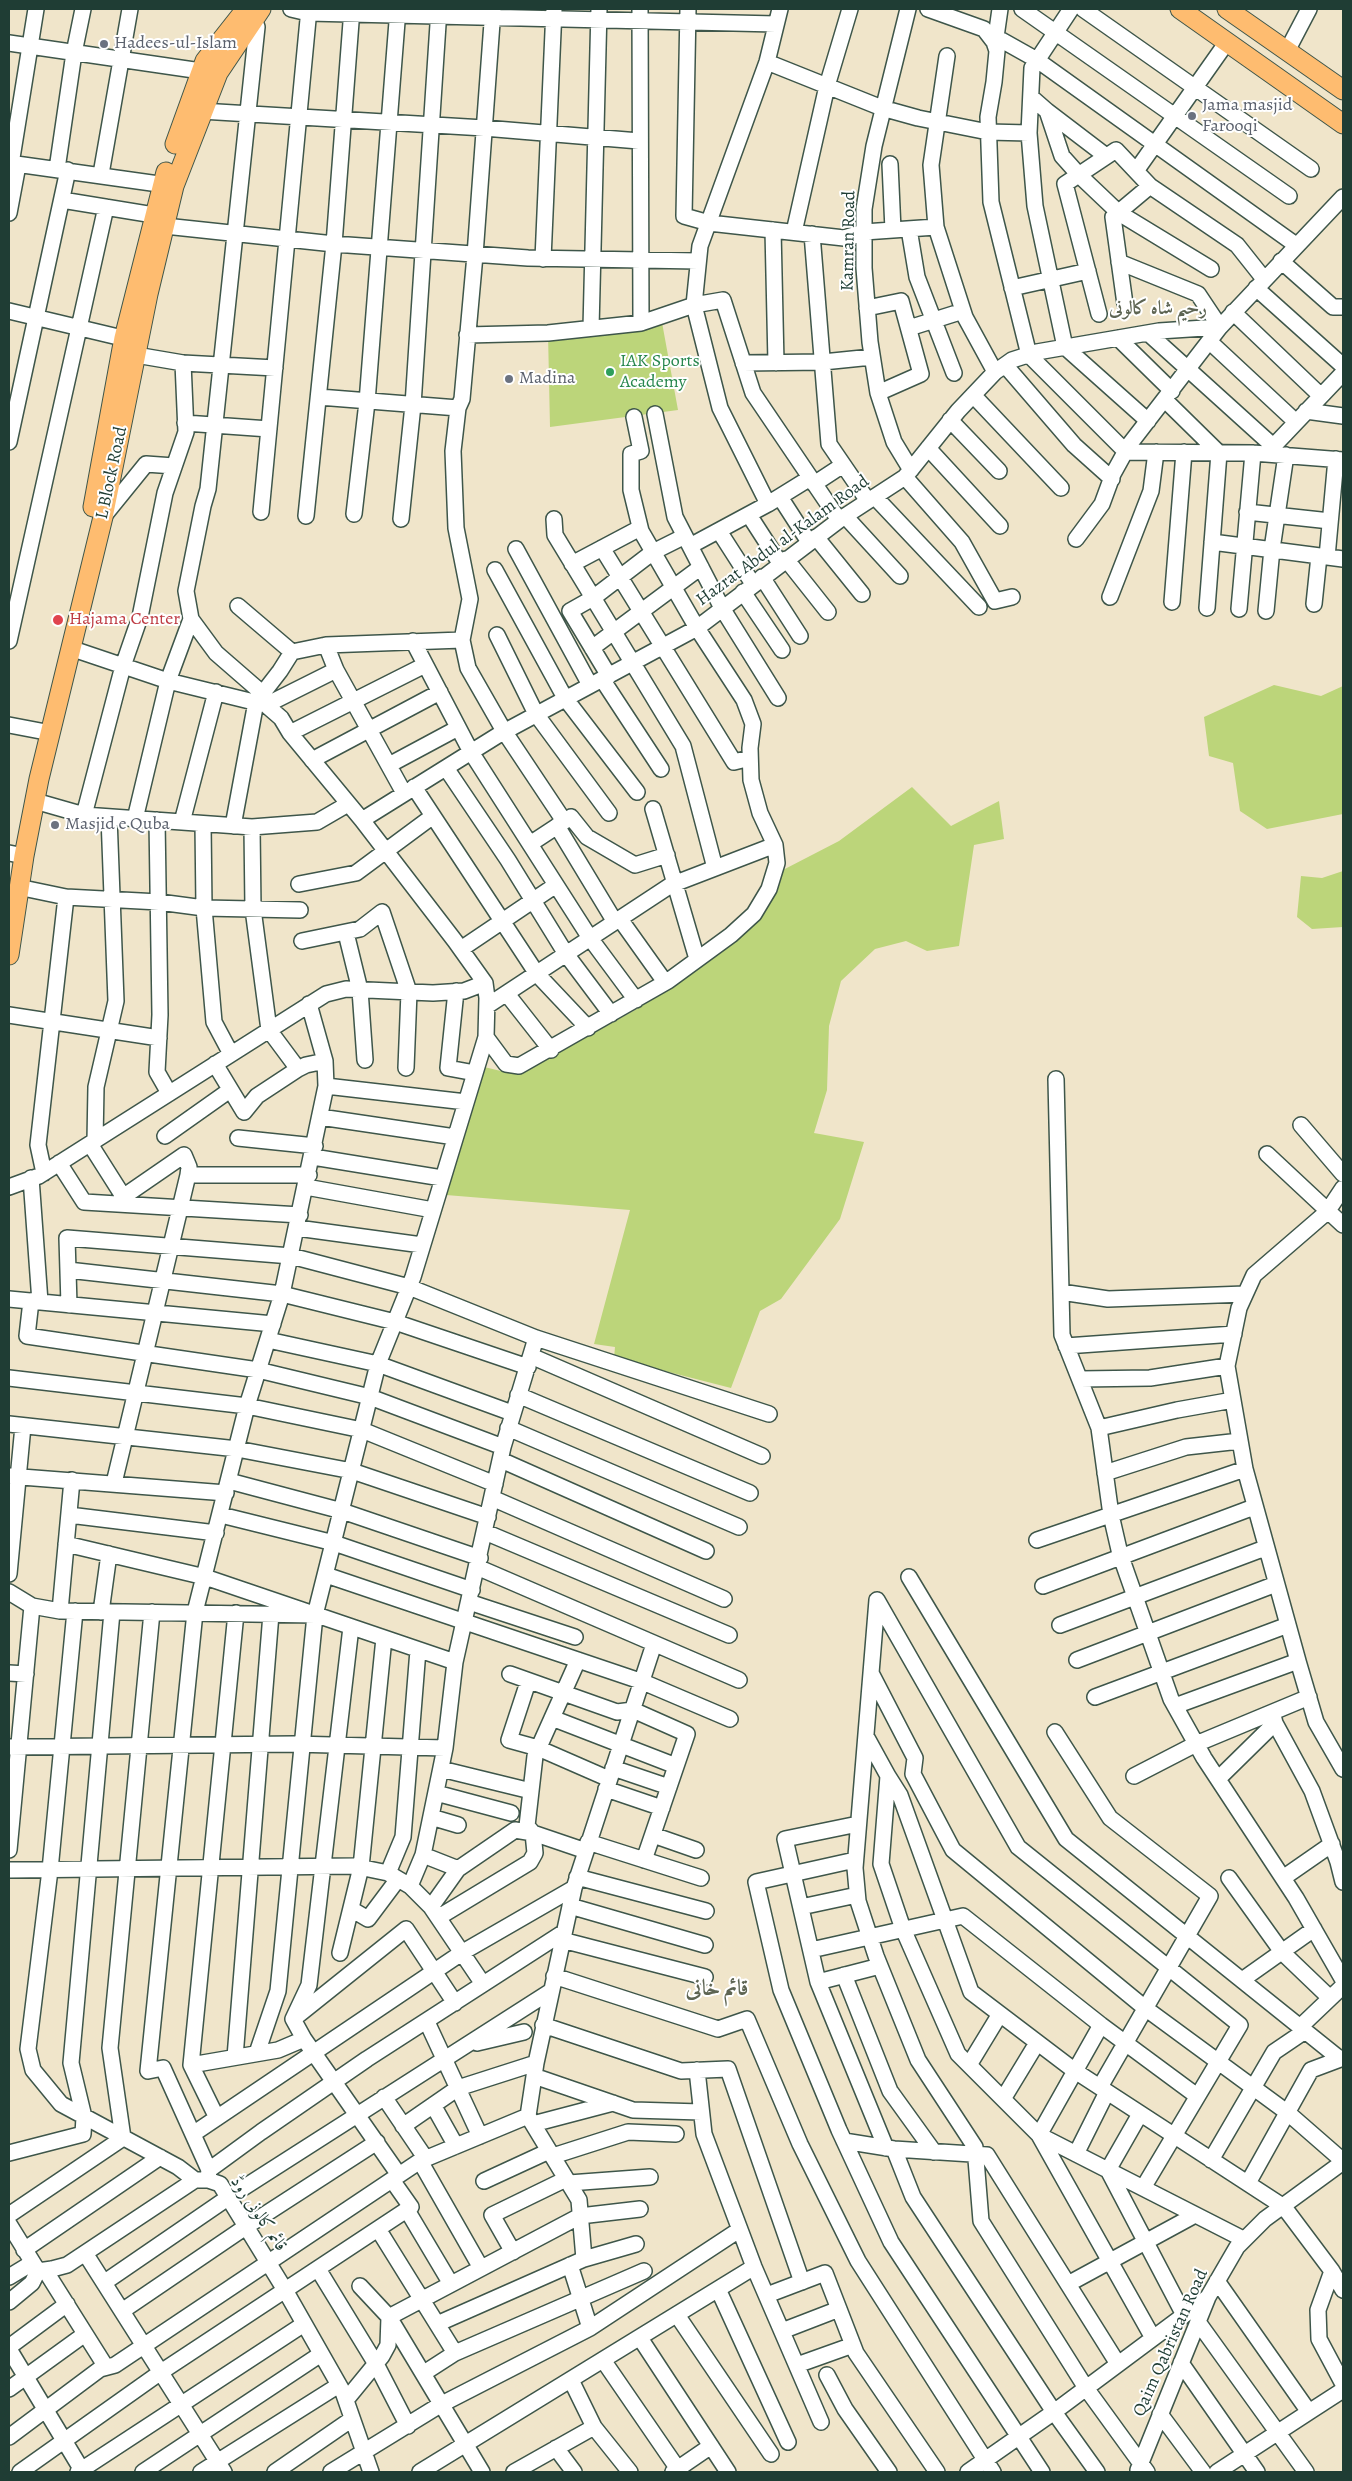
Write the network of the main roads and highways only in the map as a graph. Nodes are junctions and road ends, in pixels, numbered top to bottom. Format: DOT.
graph roads {
  1 [pos="1180,9"];
  2 [pos="1227,9"];
  3 [pos="253,11"];
  4 [pos="1343,90"];
  5 [pos="1343,124"];
  6 [pos="168,185"];
  7 [pos="133,345"];
  8 [pos="46,732"];
  9 [pos="14,864"];
  10 [pos="9,955"];
  1 -- 5 [label="main road"];
  2 -- 4 [label="main road"];
  3 -- 6 [label="main road, L Block Road"];
  3 -- 6 [label="main road, L Block Road"];
  6 -- 7 [label="main road, L Block Road"];
  7 -- 8 [label="main road, L Block Road"];
  7 -- 8 [label="main road, L Block Road"];
  8 -- 9 [label="main road, L Block Road"];
  8 -- 9 [label="main road, L Block Road"];
  9 -- 10 [label="main road, L Block Road"];
}
